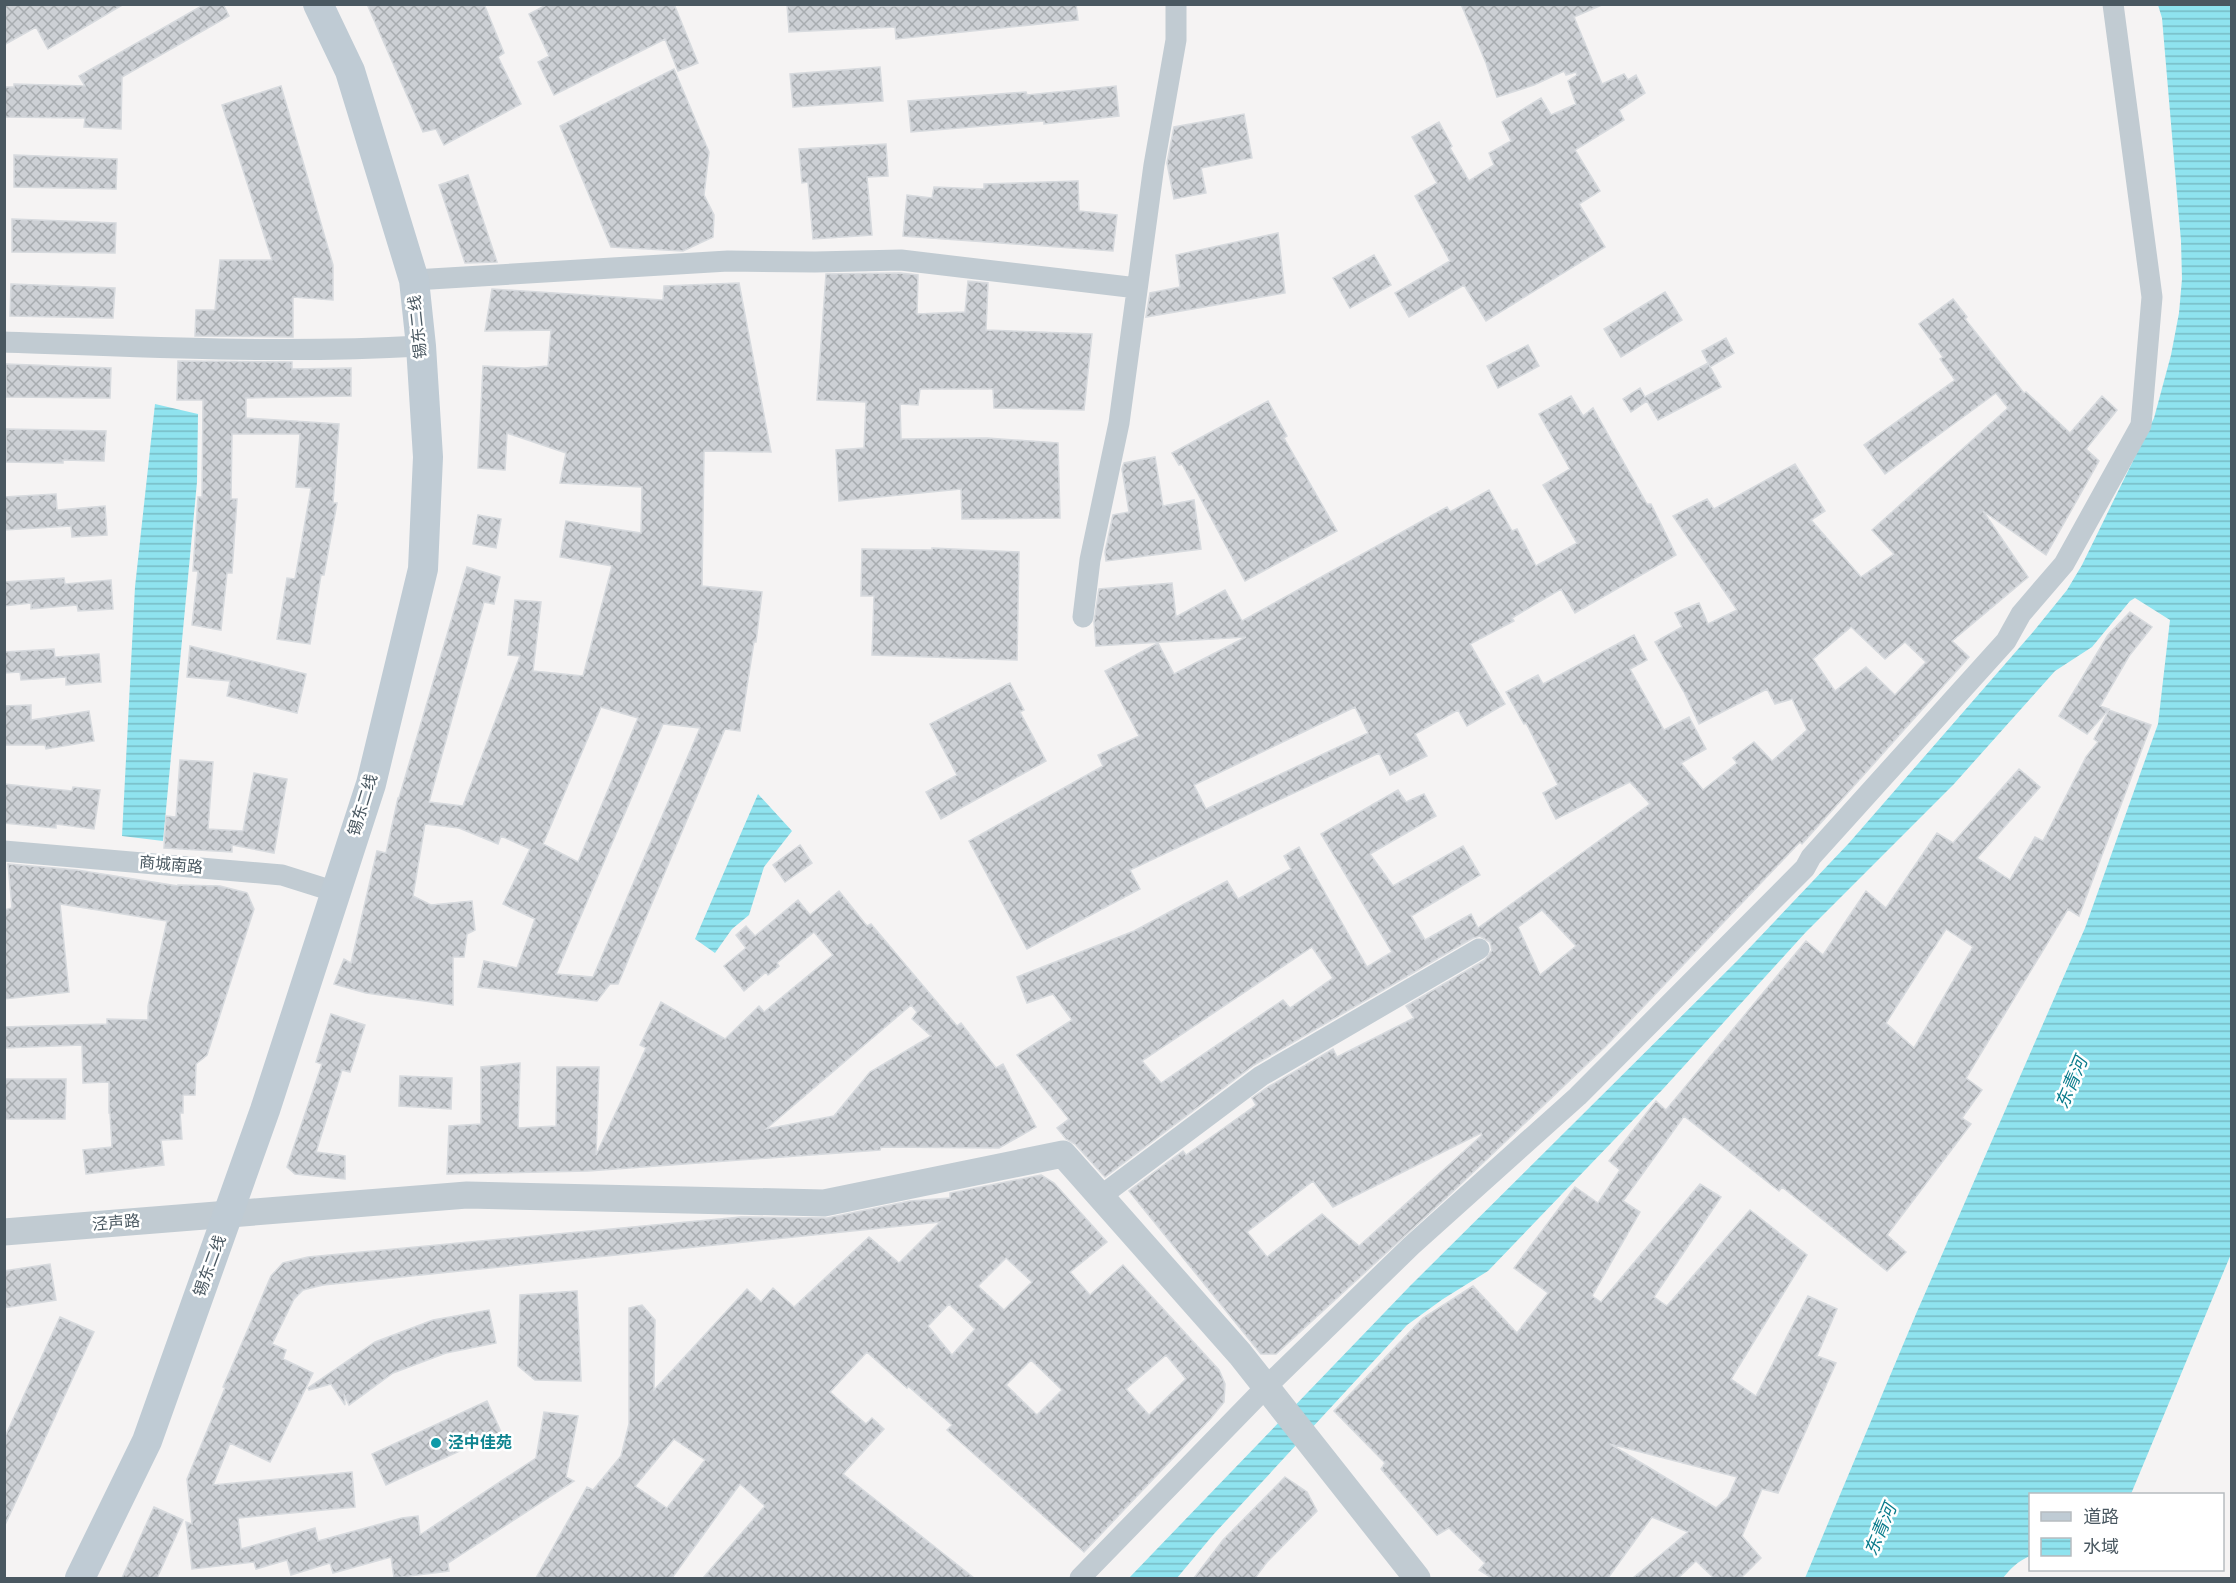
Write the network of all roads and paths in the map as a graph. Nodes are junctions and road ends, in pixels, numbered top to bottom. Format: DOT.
graph roads {
  1 [pos="318,4"];
  2 [pos="1176,4"];
  3 [pos="2113,4"];
  4 [pos="414,280"];
  5 [pos="1137,288"];
  6 [pos="4,342"];
  7 [pos="421,346"];
  8 [pos="1083,617"];
  9 [pos="4,851"];
  10 [pos="336,892"];
  11 [pos="1479,949"];
  12 [pos="1101,1196"];
  13 [pos="228,1214"];
  14 [pos="4,1232"];
  15 [pos="1266,1387"];
  16 [pos="80,1578"];
  17 [pos="1080,1578"];
  18 [pos="1417,1578"];
  1 -- 4 [label="main road, 锡东二线"];
  2 -- 5 [label="street"];
  3 -- 15 [label="street"];
  4 -- 5 [label="street"];
  4 -- 7 [label="main road, 锡东二线"];
  5 -- 8 [label="street"];
  6 -- 7 [label="street"];
  7 -- 10 [label="main road, 锡东二线"];
  9 -- 10 [label="street, 商城南路"];
  10 -- 13 [label="main road, 锡东二线"];
  11 -- 12 [label="street"];
  12 -- 13 [label="street, 泾声路"];
  12 -- 15 [label="street"];
  13 -- 14 [label="street, 泾声路"];
  13 -- 16 [label="main road, 锡东二线"];
  15 -- 17 [label="street"];
  15 -- 18 [label="street"];
}
